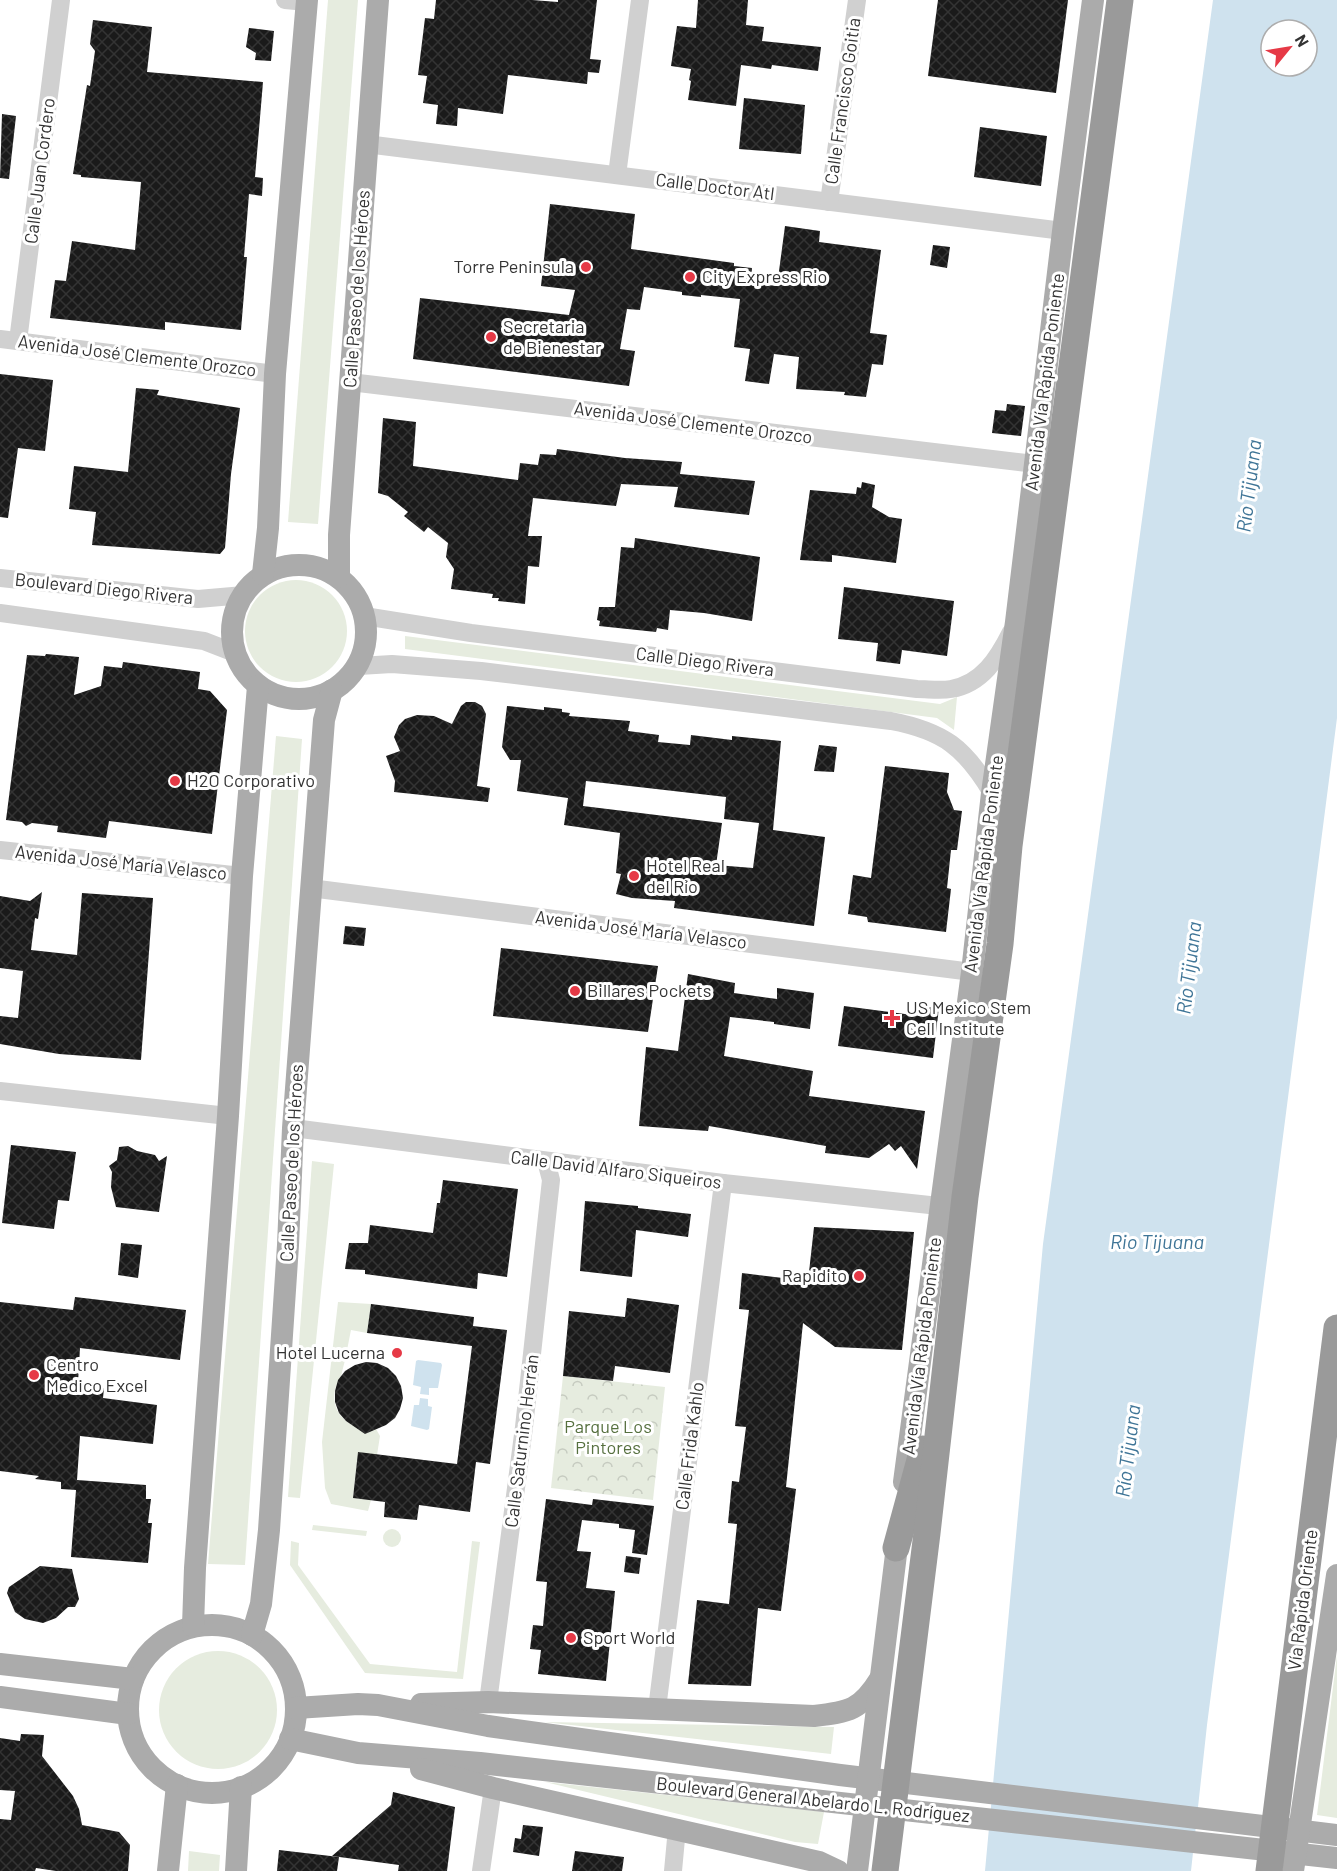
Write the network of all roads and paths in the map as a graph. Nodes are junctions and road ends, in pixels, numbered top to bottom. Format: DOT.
graph roads {
  1 [pos="62,0"];
  2 [pos="378,0"];
  3 [pos="640,0"];
  4 [pos="857,0"];
  5 [pos="1093,0"];
  6 [pos="1113,0"];
  7 [pos="1120,0"];
  8 [pos="300,1"];
  9 [pos="1114,52"];
  10 [pos="366,144"];
  11 [pos="617,175"];
  12 [pos="829,202"];
  13 [pos="1063,231"];
  14 [pos="9,340"];
  15 [pos="275,374"];
  16 [pos="351,382"];
  17 [pos="1035,464"];
  18 [pos="263,574"];
  19 [pos="0,578"];
  20 [pos="339,578"];
  21 [pos="244,595"];
  22 [pos="0,613"];
  23 [pos="364,616"];
  24 [pos="1016,622"];
  25 [pos="235,653"];
  26 [pos="359,666"];
  27 [pos="258,686"];
  28 [pos="332,690"];
  29 [pos="992,793"];
  30 [pos="0,850"];
  31 [pos="242,876"];
  32 [pos="310,888"];
  33 [pos="972,972"];
  34 [pos="0,1091"];
  35 [pos="228,1116"];
  36 [pos="293,1128"];
  37 [pos="554,1162"];
  38 [pos="723,1183"];
  39 [pos="939,1206"];
  40 [pos="1337,1335"];
  41 [pos="947,1361"];
  42 [pos="896,1548"];
  43 [pos="1337,1575"];
  44 [pos="194,1626"];
  45 [pos="252,1635"];
  46 [pos="0,1664"];
  47 [pos="881,1678"];
  48 [pos="133,1679"];
  49 [pos="0,1697"];
  50 [pos="488,1702"];
  51 [pos="378,1705"];
  52 [pos="296,1708"];
  53 [pos="657,1709"];
  54 [pos="128,1714"];
  55 [pos="290,1739"];
  56 [pos="358,1754"];
  57 [pos="177,1785"];
  58 [pos="242,1787"];
  59 [pos="493,1788"];
  60 [pos="677,1828"];
  61 [pos="1331,1834"];
  62 [pos="1329,1857"];
  63 [pos="168,1871"];
  64 [pos="236,1871"];
  65 [pos="481,1871"];
  66 [pos="673,1871"];
  67 [pos="838,1871"];
  68 [pos="856,1871"];
  69 [pos="885,1871"];
  70 [pos="1269,1871"];
  71 [pos="1293,1871"];
  1 -- 14 [label="street, Calle Juan Cordero"];
  2 -- 10 [label="main road, Calle Paseo de los Héroes"];
  3 -- 11 [label="street"];
  4 -- 12 [label="street, Calle Francisco Goitia"];
  5 -- 13 [label="main road, Avenida Vía Rápida Poniente"];
  6 -- 9 [label="highway"];
  7 -- 9 [label="highway, Avenida Vía Rápida Poniente"];
  8 -- 15 [label="main road"];
  9 -- 41 [label="highway, Avenida Vía Rápida Poniente"];
  10 -- 11 [label="street, Calle Doctor Atl"];
  10 -- 16 [label="main road, Calle Paseo de los Héroes"];
  11 -- 12 [label="street, Calle Doctor Atl"];
  12 -- 13 [label="street, Calle Doctor Atl"];
  13 -- 17 [label="main road, Avenida Vía Rápida Poniente"];
  14 -- 15 [label="street, Avenida José Clemente Orozco"];
  15 -- 18 [label="main road"];
  16 -- 17 [label="street, Avenida José Clemente Orozco"];
  16 -- 20 [label="main road, Calle Paseo de los Héroes"];
  17 -- 24 [label="main road, Avenida Vía Rápida Poniente"];
  18 -- 20 [label="main road"];
  18 -- 21 [label="main road"];
  19 -- 21 [label="street, Boulevard Diego Rivera"];
  20 -- 23 [label="main road"];
  21 -- 25 [label="main road"];
  22 -- 25 [label="street, Boulevard Diego Rivera"];
  23 -- 24 [label="street, Calle Diego Rivera"];
  23 -- 26 [label="main road"];
  24 -- 29 [label="main road, Avenida Vía Rápida Poniente"];
  25 -- 27 [label="main road"];
  26 -- 28 [label="main road"];
  26 -- 29 [label="street, Calle Diego Rivera"];
  27 -- 28 [label="main road"];
  27 -- 31 [label="main road"];
  28 -- 32 [label="main road, Calle Paseo de los Héroes"];
  29 -- 33 [label="main road, Avenida Vía Rápida Poniente"];
  30 -- 31 [label="street, Avenida José María Velasco"];
  31 -- 35 [label="main road"];
  32 -- 33 [label="street, Avenida José María Velasco"];
  32 -- 36 [label="main road, Calle Paseo de los Héroes"];
  33 -- 39 [label="main road, Avenida Vía Rápida Poniente"];
  34 -- 35 [label="street"];
  35 -- 44 [label="main road"];
  36 -- 37 [label="street, Calle David Alfaro Siqueiros"];
  36 -- 45 [label="main road, Calle Paseo de los Héroes"];
  37 -- 38 [label="street, Calle David Alfaro Siqueiros"];
  37 -- 50 [label="street, Calle Saturnino Herrán"];
  38 -- 39 [label="street, Calle David Alfaro Siqueiros"];
  38 -- 53 [label="street, Calle Frida Kahlo"];
  39 -- 42 [label="main road, Avenida Vía Rápida Poniente"];
  40 -- 70 [label="highway, Vía Rápida Oriente"];
  41 -- 42 [label="highway"];
  41 -- 69 [label="highway, Avenida Vía Rápida Poniente"];
  42 -- 47 [label="main road, Avenida Vía Rápida Poniente"];
  43 -- 71 [label="main road"];
  44 -- 45 [label="main road"];
  44 -- 48 [label="main road"];
  45 -- 52 [label="main road"];
  46 -- 48 [label="main road"];
  47 -- 53 [label="main road"];
  47 -- 68 [label="main road, Avenida Vía Rápida Poniente"];
  48 -- 54 [label="main road"];
  49 -- 54 [label="main road"];
  50 -- 51 [label="main road"];
  50 -- 53 [label="main road"];
  51 -- 52 [label="main road, Boulevard General Abelardo L. Rodríguez"];
  51 -- 61 [label="main road, Boulevard General Abelardo L. Rodríguez"];
  52 -- 55 [label="main road"];
  54 -- 57 [label="main road"];
  55 -- 56 [label="main road, Boulevard General Abelardo L. Rodríguez"];
  55 -- 58 [label="main road"];
  56 -- 59 [label="main road"];
  56 -- 62 [label="main road, Boulevard General Abelardo L. Rodríguez"];
  57 -- 58 [label="main road"];
  57 -- 63 [label="main road"];
  58 -- 64 [label="main road"];
  59 -- 60 [label="main road"];
  59 -- 65 [label="street"];
  60 -- 66 [label="street"];
  60 -- 67 [label="main road"];
}
